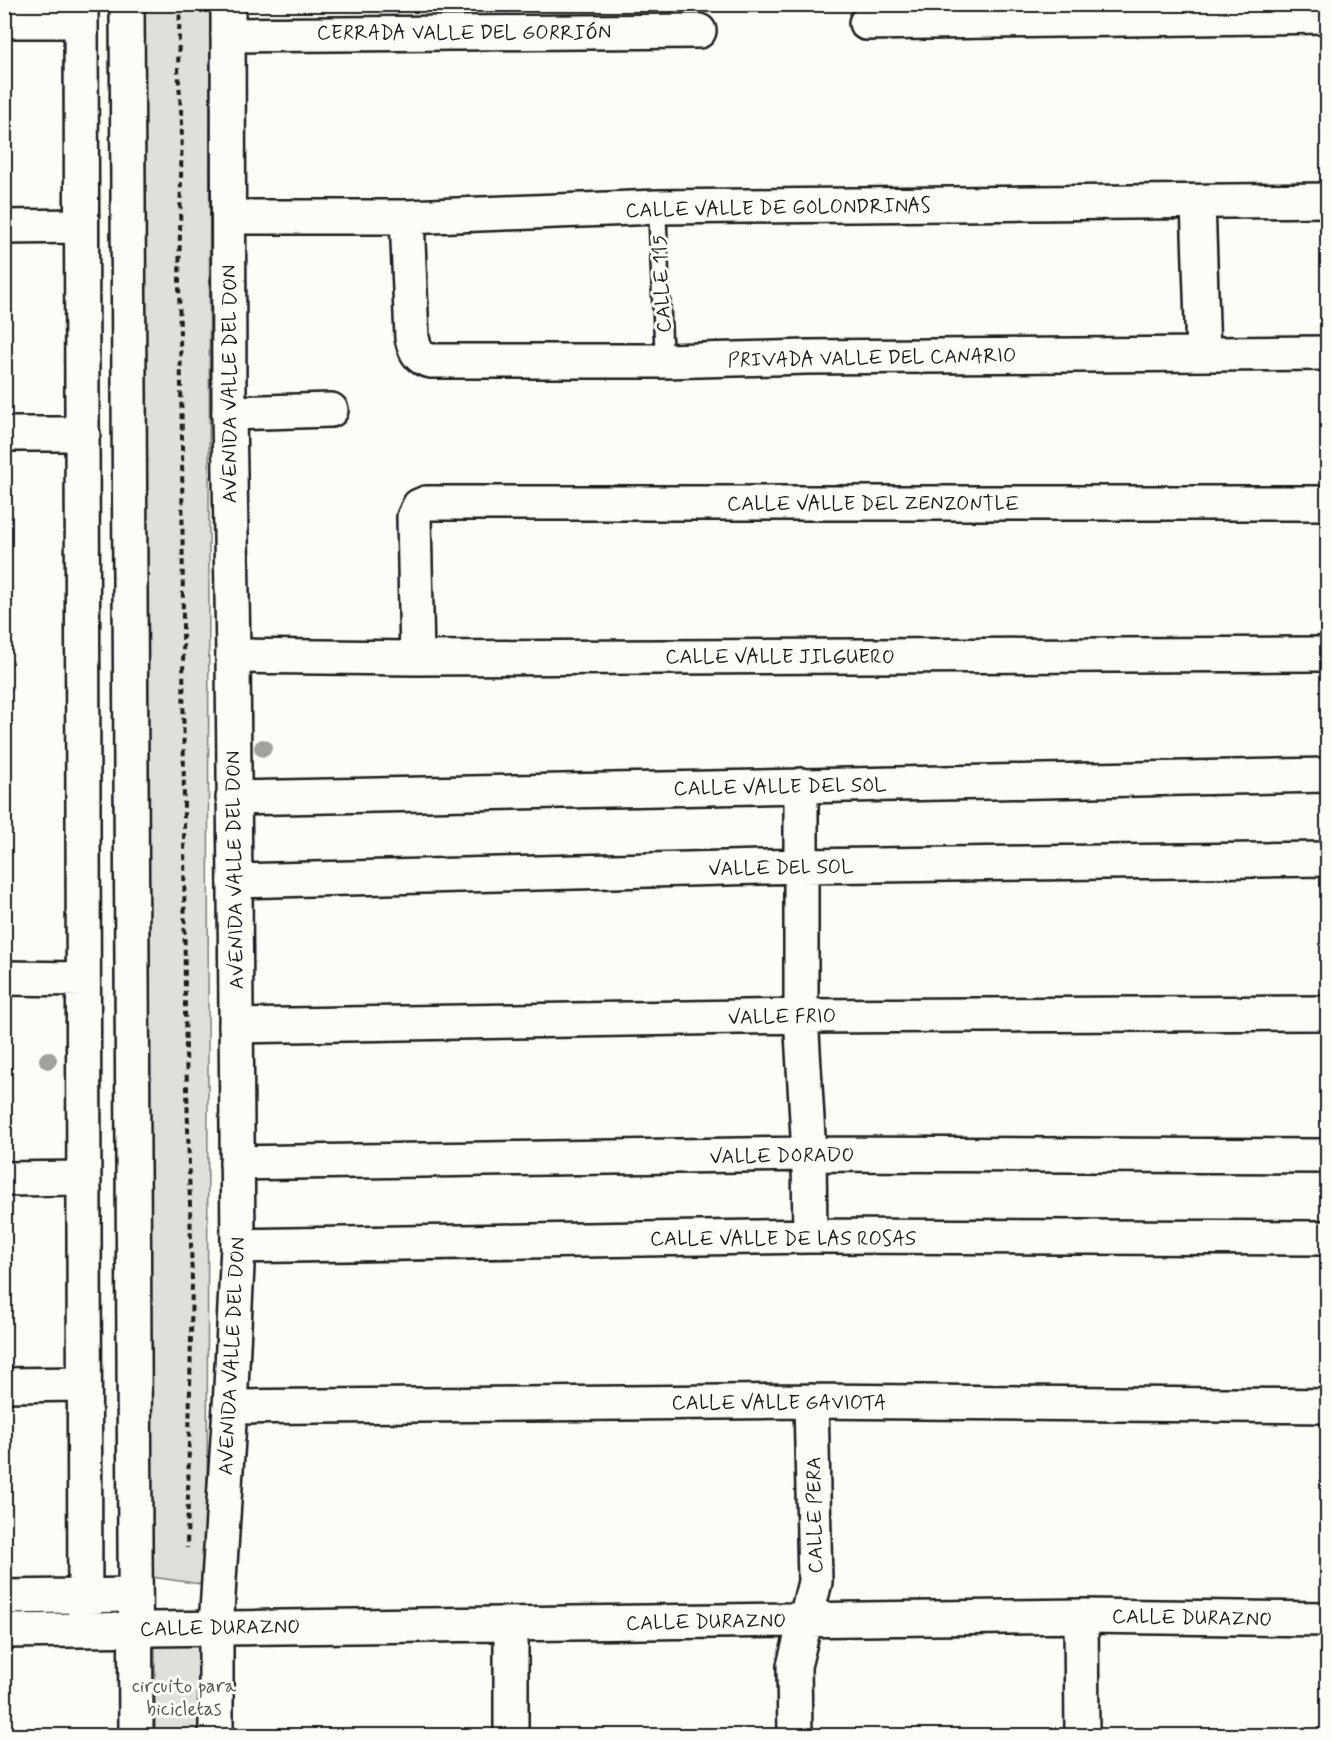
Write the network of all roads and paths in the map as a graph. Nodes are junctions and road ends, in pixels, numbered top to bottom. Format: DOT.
graph roads {
  1 [pos="127,4"];
  2 [pos="180,4"];
  3 [pos="81,13"];
  4 [pos="1328,16"];
  5 [pos="228,20"];
  6 [pos="4,21"];
  7 [pos="866,23"];
  8 [pos="699,31"];
  9 [pos="1328,200"];
  10 [pos="1198,202"];
  11 [pos="657,207"];
  12 [pos="229,217"];
  13 [pos="407,218"];
  14 [pos="81,226"];
  15 [pos="4,227"];
  16 [pos="1328,353"];
  17 [pos="1203,354"];
  18 [pos="664,361"];
  19 [pos="331,410"];
  20 [pos="229,413"];
  21 [pos="83,434"];
  22 [pos="4,435"];
  23 [pos="1328,503"];
  24 [pos="1328,654"];
  25 [pos="233,656"];
  26 [pos="417,658"];
  27 [pos="1328,775"];
  28 [pos="801,785"];
  29 [pos="233,798"];
  30 [pos="1328,859"];
  31 [pos="801,866"];
  32 [pos="235,880"];
  33 [pos="4,978"];
  34 [pos="82,979"];
  35 [pos="1328,1013"];
  36 [pos="801,1016"];
  37 [pos="236,1026"];
  38 [pos="809,1154"];
  39 [pos="1328,1156"];
  40 [pos="237,1163"];
  41 [pos="83,1178"];
  42 [pos="4,1179"];
  43 [pos="810,1236"];
  44 [pos="1328,1238"];
  45 [pos="238,1246"];
  46 [pos="84,1383"];
  47 [pos="4,1384"];
  48 [pos="811,1401"];
  49 [pos="1328,1406"];
  50 [pos="230,1407"];
  51 [pos="187,1549"];
  52 [pos="135,1595"];
  53 [pos="84,1596"];
  54 [pos="4,1597"];
  55 [pos="1081,1616"];
  56 [pos="1328,1619"];
  57 [pos="806,1620"];
  58 [pos="510,1624"];
  59 [pos="216,1627"];
  60 [pos="135,1628"];
  61 [pos="85,1629"];
  62 [pos="4,1631"];
  63 [pos="136,1736"];
  64 [pos="216,1736"];
  65 [pos="511,1736"];
  66 [pos="795,1736"];
  67 [pos="1082,1736"];
  1 -- 52 [label="street"];
  2 -- 51 [label="path"];
  3 -- 6 [label="street"];
  3 -- 14 [label="street"];
  4 -- 7 [label="street"];
  5 -- 8 [label="street, CERRADA VALLE DEL GORRIÓN"];
  5 -- 12 [label="street, AVENIDA VALLE DEL DON"];
  9 -- 10 [label="street, CALLE VALLE DE GOLONDRINAS"];
  10 -- 11 [label="street, CALLE VALLE DE GOLONDRINAS"];
  10 -- 17 [label="street"];
  11 -- 13 [label="street, CALLE VALLE DE GOLONDRINAS"];
  11 -- 18 [label="lane, CALLE 115"];
  12 -- 13 [label="street, CALLE VALLE DE GOLONDRINAS"];
  12 -- 20 [label="street, AVENIDA VALLE DEL DON"];
  13 -- 18 [label="street, PRIVADA VALLE DEL CANARIO"];
  14 -- 15 [label="street"];
  14 -- 21 [label="street"];
  16 -- 17 [label="street, PRIVADA VALLE DEL CANARIO"];
  17 -- 18 [label="street, PRIVADA VALLE DEL CANARIO"];
  19 -- 20 [label="street"];
  20 -- 25 [label="street, AVENIDA VALLE DEL DON"];
  21 -- 22 [label="street"];
  21 -- 34 [label="street"];
  23 -- 26 [label="street, CALLE VALLE DEL ZENZONTLE"];
  24 -- 26 [label="street, CALLE VALLE JILGUERO"];
  25 -- 26 [label="street, CALLE VALLE JILGUERO"];
  25 -- 29 [label="street, AVENIDA VALLE DEL DON"];
  27 -- 28 [label="street, CALLE VALLE DEL SOL"];
  28 -- 29 [label="street, CALLE VALLE DEL SOL"];
  28 -- 31 [label="street"];
  29 -- 32 [label="street, AVENIDA VALLE DEL DON"];
  30 -- 31 [label="street, VALLE DEL SOL"];
  31 -- 32 [label="street, VALLE DEL SOL"];
  31 -- 36 [label="street"];
  32 -- 37 [label="street, AVENIDA VALLE DEL DON"];
  33 -- 34 [label="street"];
  34 -- 41 [label="street"];
  35 -- 36 [label="street, VALLE FRIO"];
  36 -- 37 [label="street, VALLE FRIO"];
  36 -- 38 [label="street"];
  37 -- 40 [label="street, AVENIDA VALLE DEL DON"];
  38 -- 39 [label="street, VALLE DORADO"];
  38 -- 40 [label="street, VALLE DORADO"];
  38 -- 43 [label="street"];
  40 -- 45 [label="street, AVENIDA VALLE DEL DON"];
  41 -- 42 [label="street"];
  41 -- 46 [label="street"];
  43 -- 44 [label="street, CALLE VALLE DE LAS ROSAS"];
  43 -- 45 [label="street, CALLE VALLE DE LAS ROSAS"];
  45 -- 50 [label="street, AVENIDA VALLE DEL DON"];
  46 -- 47 [label="street"];
  46 -- 53 [label="street"];
  48 -- 49 [label="street, CALLE VALLE GAVIOTA"];
  48 -- 50 [label="street, CALLE VALLE GAVIOTA"];
  48 -- 57 [label="street, CALLE PERA"];
  50 -- 59 [label="street, AVENIDA VALLE DEL DON"];
  52 -- 53 [label="street"];
  52 -- 60 [label="street"];
  53 -- 54 [label="street"];
  53 -- 61 [label="street"];
  55 -- 56 [label="street, CALLE DURAZNO"];
  55 -- 57 [label="street, CALLE DURAZNO"];
  55 -- 67 [label="street"];
  57 -- 58 [label="street, CALLE DURAZNO"];
  57 -- 66 [label="street, CALLE PERA"];
  58 -- 59 [label="street, CALLE DURAZNO"];
  58 -- 65 [label="street"];
  59 -- 60 [label="street, CALLE DURAZNO"];
  59 -- 64 [label="street, AVENIDA VALLE DEL DON"];
  60 -- 61 [label="street, CALLE DURAZNO"];
  60 -- 63 [label="street"];
  61 -- 62 [label="street, CALLE DURAZNO"];
}
